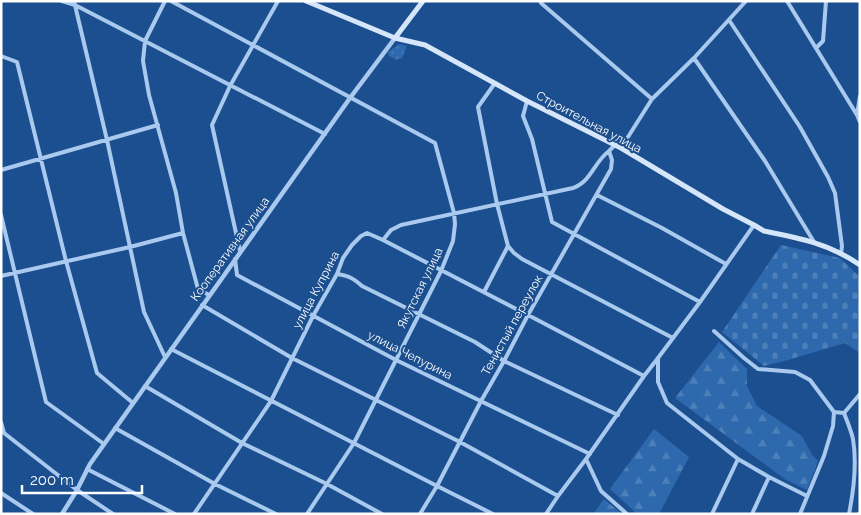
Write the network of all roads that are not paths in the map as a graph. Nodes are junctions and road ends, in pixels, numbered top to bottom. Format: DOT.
graph roads {
  1 [pos="62,1"];
  2 [pos="165,1"];
  3 [pos="171,1"];
  4 [pos="278,1"];
  5 [pos="306,1"];
  6 [pos="423,1"];
  7 [pos="746,1"];
  8 [pos="787,1"];
  9 [pos="826,1"];
  10 [pos="74,3"];
  11 [pos="541,3"];
  12 [pos="729,20"];
  13 [pos="396,38"];
  14 [pos="145,40"];
  15 [pos="253,45"];
  16 [pos="816,48"];
  17 [pos="1,56"];
  18 [pos="694,58"];
  19 [pos="495,83"];
  20 [pos="230,86"];
  21 [pos="860,97"];
  22 [pos="350,98"];
  23 [pos="652,99"];
  24 [pos="527,101"];
  25 [pos="848,101"];
  26 [pos="857,115"];
  27 [pos="860,122"];
  28 [pos="158,125"];
  29 [pos="324,134"];
  30 [pos="107,140"];
  31 [pos="614,146"];
  32 [pos="621,148"];
  33 [pos="609,151"];
  34 [pos="40,160"];
  35 [pos="1,170"];
  36 [pos="545,195"];
  37 [pos="597,195"];
  38 [pos="497,204"];
  39 [pos="454,213"];
  40 [pos="1,215"];
  41 [pos="754,225"];
  42 [pos="183,233"];
  43 [pos="574,234"];
  44 [pos="383,240"];
  45 [pos="814,243"];
  46 [pos="130,246"];
  47 [pos="508,246"];
  48 [pos="240,252"];
  49 [pos="842,254"];
  50 [pos="235,259"];
  51 [pos="66,260"];
  52 [pos="726,264"];
  53 [pos="860,265"];
  54 [pos="441,271"];
  55 [pos="16,272"];
  56 [pos="336,274"];
  57 [pos="552,275"];
  58 [pos="1,276"];
  59 [pos="484,292"];
  60 [pos="210,295"];
  61 [pos="700,302"];
  62 [pos="202,305"];
  63 [pos="418,315"];
  64 [pos="528,315"];
  65 [pos="313,316"];
  66 [pos="714,331"];
  67 [pos="673,338"];
  68 [pos="171,349"];
  69 [pos="165,358"];
  70 [pos="292,358"];
  71 [pos="658,358"];
  72 [pos="396,360"];
  73 [pos="504,361"];
  74 [pos="644,376"];
  75 [pos="145,386"];
  76 [pos="860,394"];
  77 [pos="375,400"];
  78 [pos="271,401"];
  79 [pos="481,401"];
  80 [pos="133,402"];
  81 [pos="834,412"];
  82 [pos="844,413"];
  83 [pos="618,415"];
  84 [pos="1,422"];
  85 [pos="115,428"];
  86 [pos="460,442"];
  87 [pos="242,443"];
  88 [pos="354,443"];
  89 [pos="104,444"];
  90 [pos="590,454"];
  91 [pos="586,459"];
  92 [pos="738,459"];
  93 [pos="87,469"];
  94 [pos="769,477"];
  95 [pos="215,484"];
  96 [pos="327,484"];
  97 [pos="437,486"];
  98 [pos="77,490"];
  99 [pos="1,493"];
  100 [pos="558,496"];
  101 [pos="807,496"];
  102 [pos="33,514"];
  103 [pos="62,514"];
  104 [pos="113,514"];
  105 [pos="175,514"];
  106 [pos="194,514"];
  107 [pos="276,514"];
  108 [pos="307,514"];
  109 [pos="382,514"];
  110 [pos="420,514"];
  111 [pos="494,514"];
  112 [pos="546,514"];
  113 [pos="627,514"];
  114 [pos="712,514"];
  115 [pos="752,514"];
  116 [pos="800,514"];
  117 [pos="849,514"];
  1 -- 10 [label="street"];
  2 -- 14 [label="street"];
  3 -- 15 [label="street, Якутская улица"];
  4 -- 15 [label="street"];
  5 -- 13 [label="main road, Строительная улица"];
  6 -- 13 [label="main road, Кооперативная улица"];
  7 -- 12 [label="street"];
  8 -- 16 [label="street"];
  9 -- 16 [label="street"];
  10 -- 14 [label="street"];
  10 -- 30 [label="street"];
  11 -- 23 [label="street"];
  12 -- 18 [label="street"];
  12 -- 49 [label="street"];
  13 -- 19 [label="main road, Строительная улица"];
  13 -- 22 [label="street, Кооперативная улица"];
  14 -- 20 [label="street"];
  14 -- 28 [label="street"];
  15 -- 20 [label="street"];
  15 -- 22 [label="street, Якутская улица"];
  16 -- 25 [label="street"];
  17 -- 34 [label="street"];
  18 -- 23 [label="street"];
  18 -- 45 [label="street"];
  19 -- 24 [label="main road, Строительная улица"];
  19 -- 38 [label="street"];
  20 -- 29 [label="street"];
  20 -- 48 [label="street"];
  21 -- 25 [label="street"];
  21 -- 26 [label="street"];
  22 -- 29 [label="street, Кооперативная улица"];
  22 -- 39 [label="street, Якутская улица"];
  23 -- 32 [label="street"];
  24 -- 31 [label="main road, Строительная улица"];
  24 -- 36 [label="street"];
  25 -- 26 [label="street"];
  26 -- 27 [label="street"];
  28 -- 30 [label="street"];
  28 -- 42 [label="street"];
  29 -- 48 [label="street, Кооперативная улица"];
  30 -- 34 [label="street"];
  30 -- 46 [label="street"];
  31 -- 32 [label="main road, Строительная улица"];
  31 -- 33 [label="street"];
  32 -- 41 [label="main road, Строительная улица"];
  33 -- 36 [label="street"];
  33 -- 37 [label="street, Тенистый переулок"];
  34 -- 35 [label="street"];
  34 -- 51 [label="street"];
  36 -- 38 [label="street"];
  36 -- 43 [label="street"];
  37 -- 43 [label="street, Тенистый переулок"];
  37 -- 52 [label="street"];
  38 -- 39 [label="street"];
  38 -- 47 [label="street"];
  39 -- 44 [label="street"];
  39 -- 54 [label="street, Якутская улица"];
  40 -- 55 [label="street"];
  41 -- 45 [label="main road, Строительная улица"];
  41 -- 52 [label="street"];
  42 -- 46 [label="street"];
  42 -- 60 [label="street"];
  43 -- 57 [label="street, Тенистый переулок"];
  43 -- 61 [label="street"];
  44 -- 54 [label="street"];
  44 -- 56 [label="street, улица Куприна"];
  45 -- 49 [label="main road, Строительная улица"];
  46 -- 51 [label="street"];
  46 -- 69 [label="street"];
  47 -- 57 [label="street"];
  47 -- 59 [label="street"];
  48 -- 50 [label="street, Кооперативная улица"];
  49 -- 53 [label="main road, Строительная улица"];
  50 -- 60 [label="street, Кооперативная улица"];
  50 -- 65 [label="street, улица Чепурина"];
  51 -- 55 [label="street"];
  51 -- 80 [label="street"];
  52 -- 61 [label="street"];
  54 -- 59 [label="street"];
  54 -- 63 [label="street, Якутская улица"];
  55 -- 58 [label="street"];
  55 -- 89 [label="street"];
  56 -- 63 [label="street"];
  56 -- 65 [label="street, улица Куприна"];
  57 -- 64 [label="street, Тенистый переулок"];
  57 -- 67 [label="street"];
  59 -- 64 [label="street"];
  60 -- 62 [label="street, Кооперативная улица"];
  61 -- 67 [label="street"];
  62 -- 68 [label="street, Кооперативная улица"];
  62 -- 70 [label="street"];
  63 -- 72 [label="street, Якутская улица"];
  63 -- 73 [label="street"];
  64 -- 73 [label="street, Тенистый переулок"];
  64 -- 74 [label="street"];
  65 -- 70 [label="street, улица Куприна"];
  65 -- 72 [label="street, улица Чепурина"];
  66 -- 81 [label="street"];
  67 -- 71 [label="street"];
  68 -- 69 [label="street, Кооперативная улица"];
  68 -- 78 [label="street"];
  69 -- 75 [label="street, Кооперативная улица"];
  70 -- 77 [label="street"];
  70 -- 78 [label="street, улица Куприна"];
  71 -- 74 [label="street"];
  71 -- 92 [label="street"];
  72 -- 77 [label="street, Якутская улица"];
  72 -- 79 [label="street, улица Чепурина"];
  73 -- 79 [label="street, Тенистый переулок"];
  73 -- 83 [label="street"];
  74 -- 83 [label="street"];
  75 -- 80 [label="street, Кооперативная улица"];
  75 -- 87 [label="street"];
  76 -- 82 [label="street"];
  77 -- 86 [label="street"];
  77 -- 88 [label="street, Якутская улица"];
  78 -- 87 [label="street, улица Куприна"];
  78 -- 88 [label="street"];
  79 -- 86 [label="street, Тенистый переулок"];
  79 -- 90 [label="street, улица Чепурина"];
  80 -- 85 [label="street, Кооперативная улица"];
  81 -- 82 [label="street"];
  81 -- 101 [label="street"];
  82 -- 117 [label="street"];
  83 -- 90 [label="street"];
  84 -- 98 [label="street"];
  85 -- 89 [label="street, Кооперативная улица"];
  85 -- 95 [label="street"];
  86 -- 97 [label="street, Тенистый переулок"];
  86 -- 100 [label="street"];
  87 -- 95 [label="street, улица Куприна"];
  87 -- 96 [label="street"];
  88 -- 96 [label="street, Якутская улица"];
  88 -- 97 [label="street"];
  89 -- 93 [label="street, Кооперативная улица"];
  90 -- 91 [label="street"];
  91 -- 100 [label="street"];
  91 -- 113 [label="street"];
  92 -- 94 [label="street"];
  92 -- 114 [label="street"];
  93 -- 98 [label="street, Кооперативная улица"];
  93 -- 105 [label="street"];
  94 -- 101 [label="street"];
  94 -- 115 [label="street"];
  95 -- 106 [label="street, улица Куприна"];
  95 -- 107 [label="street"];
  96 -- 108 [label="street, Якутская улица"];
  96 -- 109 [label="street"];
  97 -- 110 [label="street, Тенистый переулок"];
  97 -- 111 [label="street"];
  98 -- 103 [label="street, Кооперативная улица"];
  98 -- 104 [label="street"];
  99 -- 102 [label="street"];
  100 -- 112 [label="street"];
  101 -- 116 [label="street"];
}
